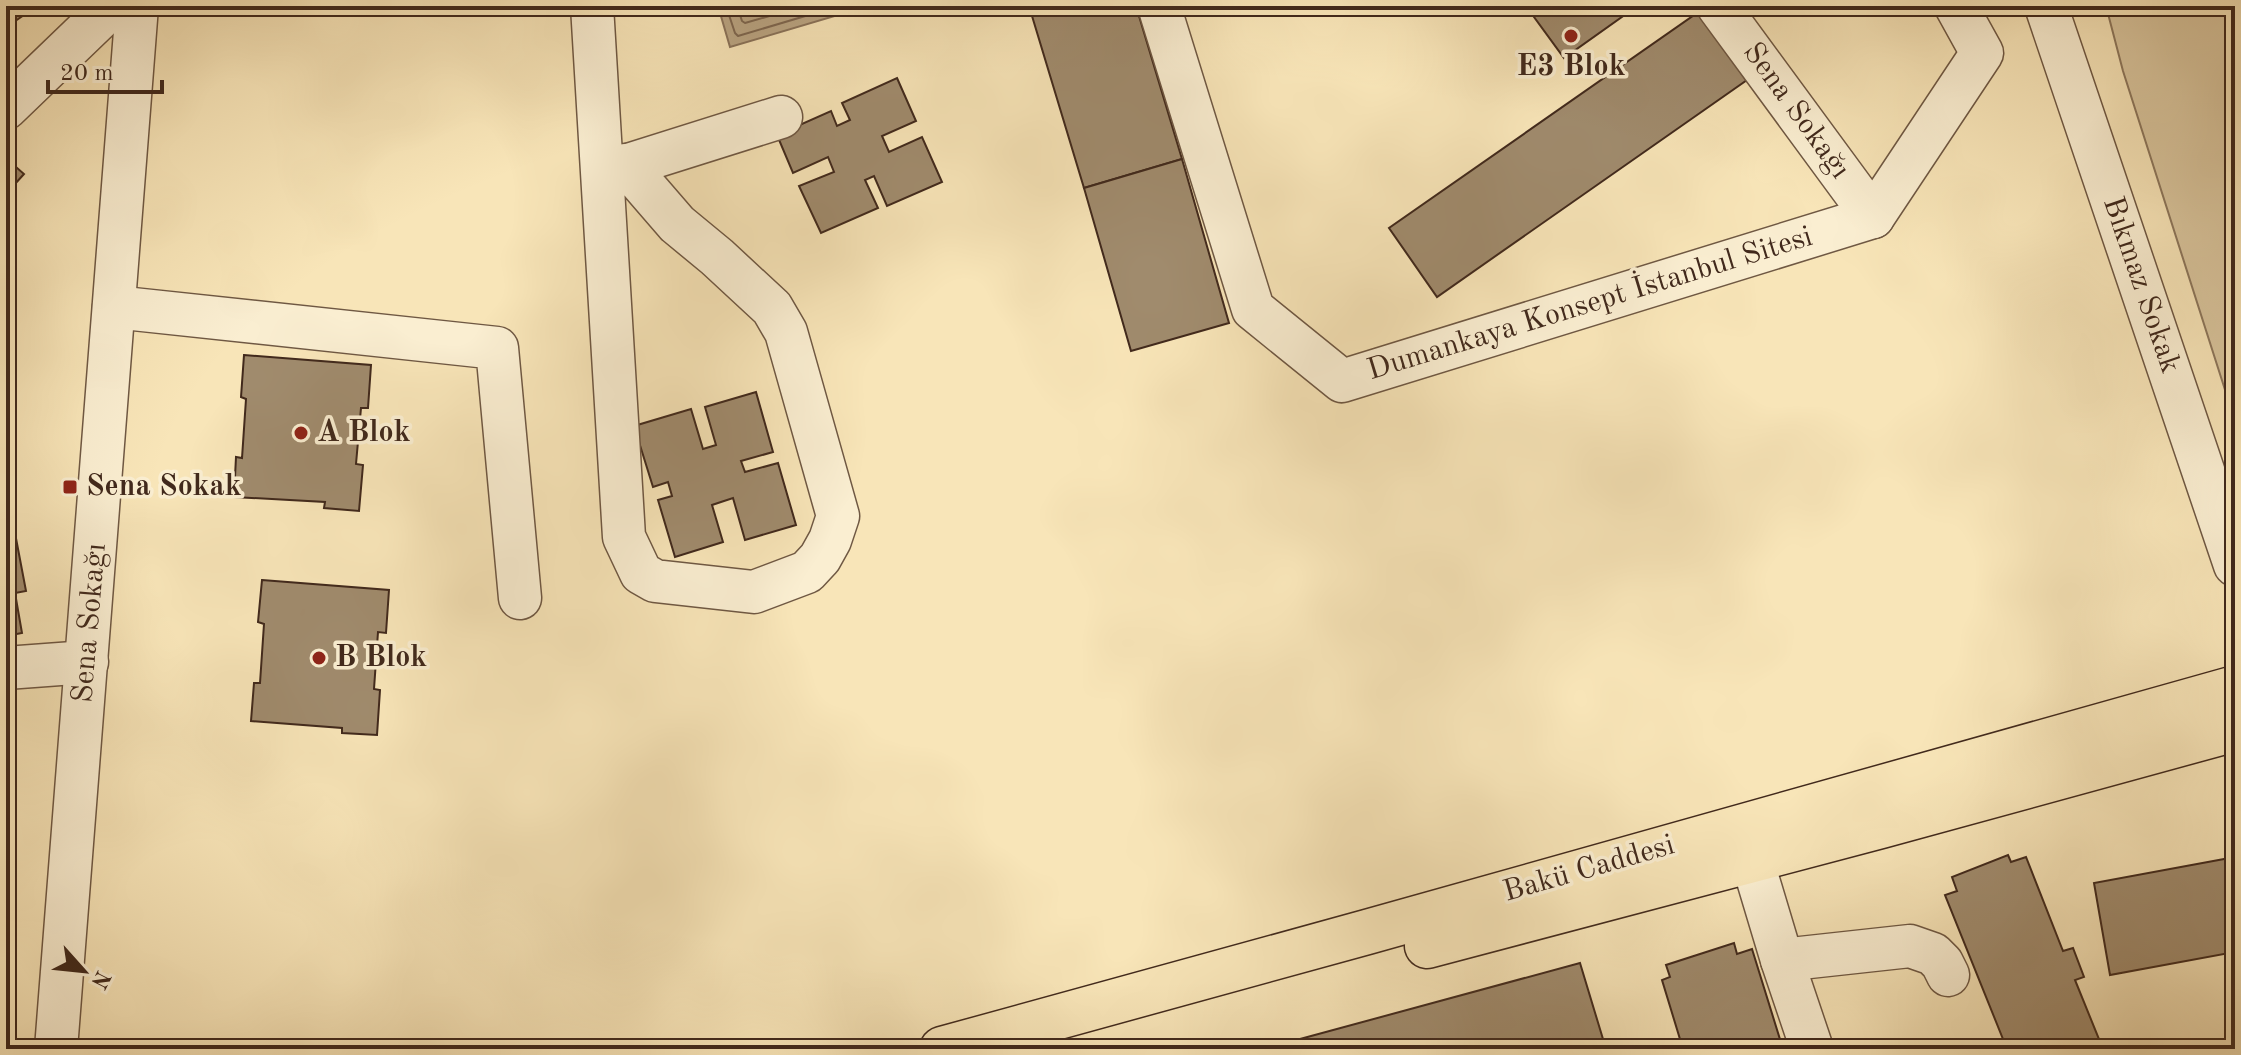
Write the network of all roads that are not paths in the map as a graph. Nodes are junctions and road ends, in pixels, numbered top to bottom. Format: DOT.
graph roads {
  1 [pos="112,6"];
  2 [pos="137,6"];
  3 [pos="592,6"];
  4 [pos="1159,6"];
  5 [pos="1718,6"];
  6 [pos="1956,6"];
  7 [pos="2046,6"];
  8 [pos="6,108"];
  9 [pos="781,117"];
  10 [pos="614,169"];
  11 [pos="1873,217"];
  12 [pos="114,307"];
  13 [pos="2235,565"];
  14 [pos="520,598"];
  15 [pos="87,662"];
  16 [pos="6,668"];
  17 [pos="2235,688"];
  18 [pos="2235,729"];
  19 [pos="1752,860"];
  20 [pos="1782,960"];
  21 [pos="1948,975"];
  22 [pos="56,1049"];
  23 [pos="942,1049"];
  24 [pos="1059,1049"];
  25 [pos="1812,1049"];
  1 -- 8 [label="street"];
  2 -- 12 [label="street, Sena Sokağı"];
  3 -- 10 [label="street"];
  4 -- 11 [label="street, Dumankaya Konsept İstanbul Sitesi"];
  5 -- 11 [label="street, Sena Sokağı"];
  6 -- 11 [label="street"];
  7 -- 13 [label="street, Bıkmaz Sokak"];
  9 -- 10 [label="street"];
  10 -- 10 [label="street"];
  12 -- 14 [label="street"];
  12 -- 15 [label="street, Sena Sokağı"];
  15 -- 16 [label="street"];
  15 -- 22 [label="street, Sena Sokağı"];
  17 -- 23 [label="main road, Bakü Caddesi"];
  18 -- 19 [label="main road, Bakü Caddesi"];
  19 -- 20 [label="street"];
  19 -- 24 [label="main road, Bakü Caddesi"];
  20 -- 21 [label="street"];
  20 -- 25 [label="street"];
}
